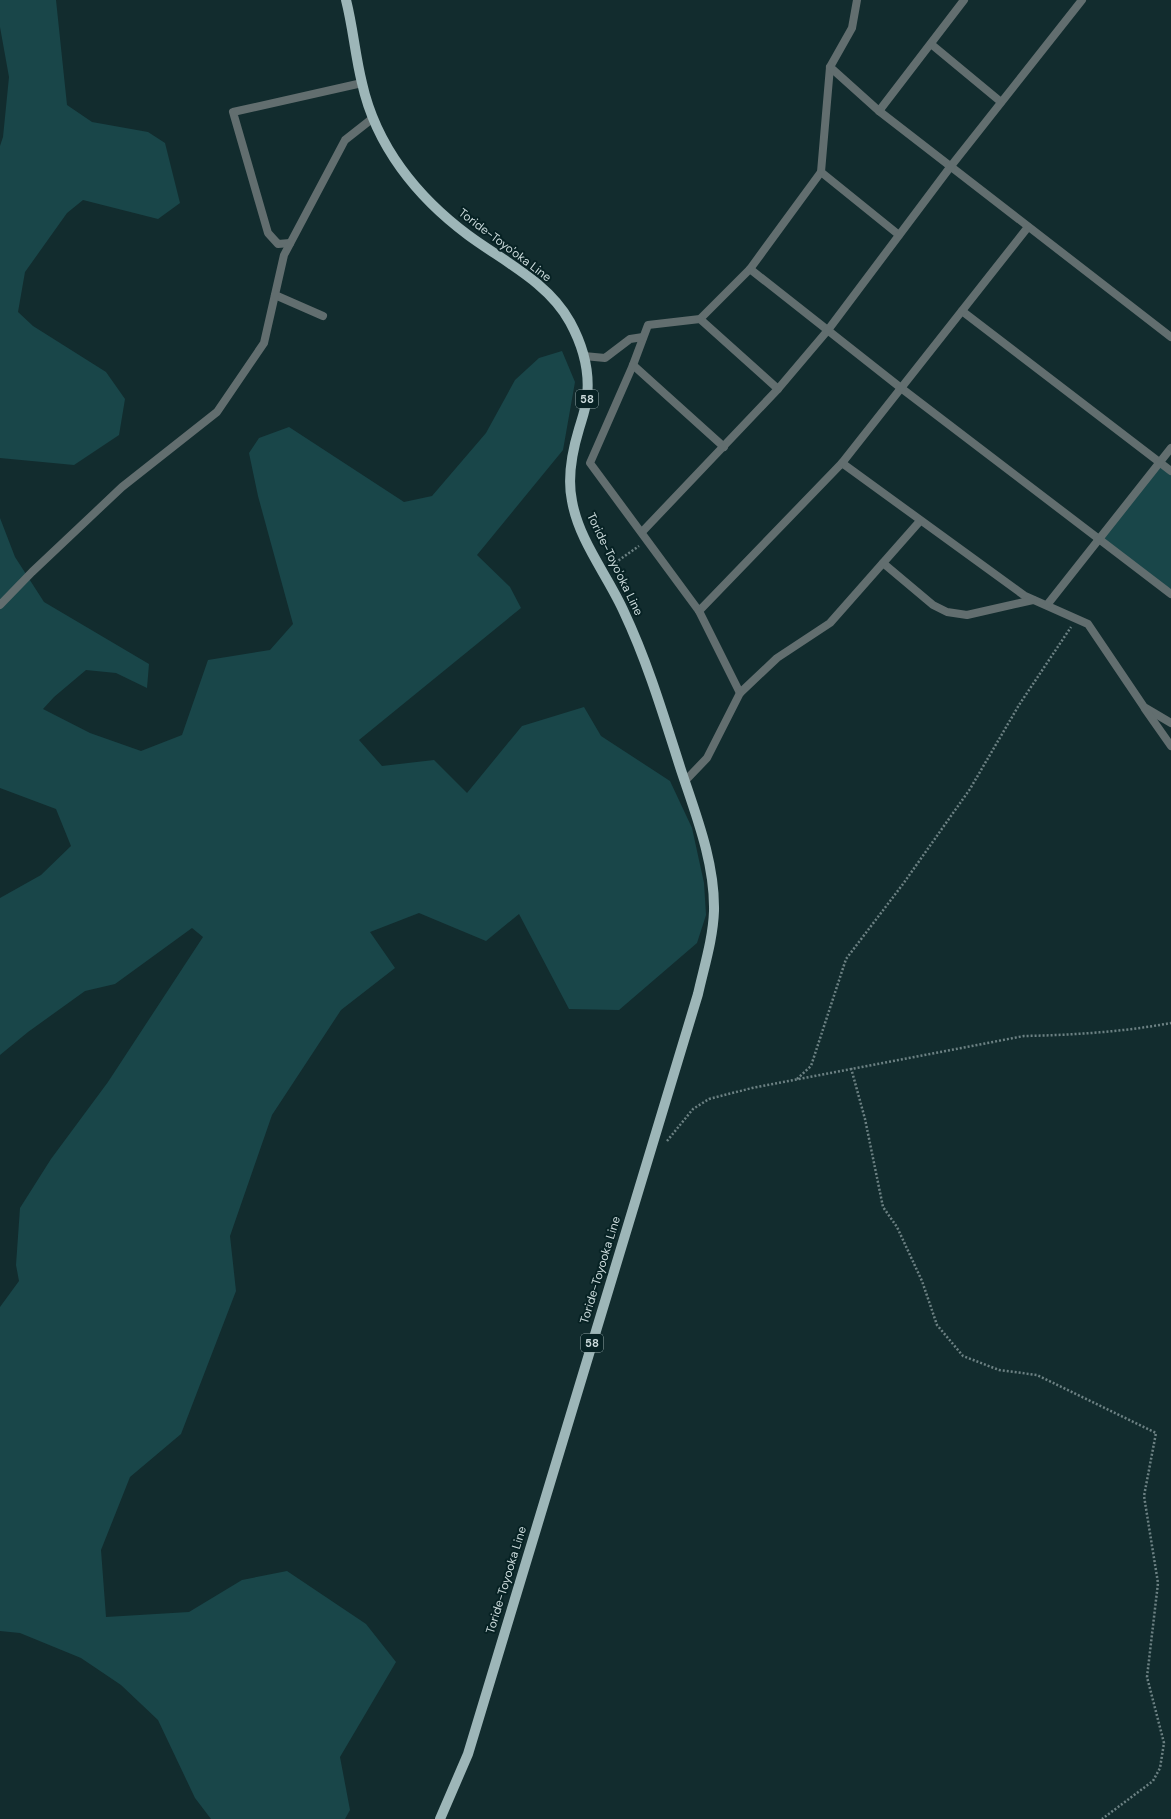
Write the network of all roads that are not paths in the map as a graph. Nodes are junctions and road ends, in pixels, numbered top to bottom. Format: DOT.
graph roads {
  1 [pos="346,0"];
  2 [pos="857,0"];
  3 [pos="964,0"];
  4 [pos="1082,0"];
  5 [pos="931,44"];
  6 [pos="830,67"];
  7 [pos="362,83"];
  8 [pos="1001,102"];
  9 [pos="879,111"];
  10 [pos="373,118"];
  11 [pos="951,166"];
  12 [pos="821,172"];
  13 [pos="1028,227"];
  14 [pos="899,235"];
  15 [pos="290,243"];
  16 [pos="750,269"];
  17 [pos="275,295"];
  18 [pos="962,311"];
  19 [pos="323,316"];
  20 [pos="700,319"];
  21 [pos="828,330"];
  22 [pos="643,337"];
  23 [pos="1171,337"];
  24 [pos="584,356"];
  25 [pos="633,365"];
  26 [pos="901,388"];
  27 [pos="778,389"];
  28 [pos="724,447"];
  29 [pos="1171,448"];
  30 [pos="1160,462"];
  31 [pos="842,463"];
  32 [pos="1171,471"];
  33 [pos="920,520"];
  34 [pos="642,532"];
  35 [pos="1099,540"];
  36 [pos="883,563"];
  37 [pos="1171,594"];
  38 [pos="1033,600"];
  39 [pos="0,605"];
  40 [pos="1047,605"];
  41 [pos="699,611"];
  42 [pos="740,693"];
  43 [pos="1144,707"];
  44 [pos="1171,723"];
  45 [pos="1171,746"];
  46 [pos="685,781"];
  47 [pos="440,1819"];
  1 -- 7 [label="main road, Toride-Toyo'oka Line / 58"];
  2 -- 6 [label="street"];
  3 -- 5 [label="street"];
  4 -- 8 [label="street"];
  5 -- 8 [label="street"];
  5 -- 9 [label="street"];
  6 -- 9 [label="street"];
  6 -- 12 [label="street"];
  7 -- 10 [label="main road, Toride-Toyo'oka Line / 58"];
  7 -- 15 [label="street"];
  8 -- 11 [label="street"];
  9 -- 11 [label="street"];
  10 -- 15 [label="street"];
  10 -- 24 [label="main road, Toride-Toyo'oka Line / 58"];
  11 -- 13 [label="street"];
  11 -- 14 [label="street"];
  12 -- 14 [label="street"];
  12 -- 16 [label="street"];
  13 -- 18 [label="street"];
  13 -- 23 [label="street"];
  14 -- 21 [label="street"];
  15 -- 17 [label="street"];
  16 -- 20 [label="street"];
  16 -- 21 [label="street"];
  17 -- 19 [label="street"];
  17 -- 39 [label="street"];
  18 -- 26 [label="street"];
  18 -- 30 [label="street"];
  20 -- 22 [label="street"];
  20 -- 27 [label="street"];
  21 -- 26 [label="street"];
  21 -- 27 [label="street"];
  22 -- 24 [label="street"];
  22 -- 25 [label="street"];
  24 -- 46 [label="main road, Toride-Toyo'oka Line / 58"];
  25 -- 28 [label="street"];
  25 -- 34 [label="street"];
  26 -- 31 [label="street"];
  26 -- 35 [label="street"];
  27 -- 28 [label="street"];
  28 -- 34 [label="street"];
  29 -- 30 [label="street"];
  30 -- 32 [label="street"];
  30 -- 35 [label="street"];
  31 -- 33 [label="street"];
  31 -- 41 [label="street"];
  33 -- 36 [label="street"];
  33 -- 38 [label="street"];
  34 -- 41 [label="street"];
  35 -- 37 [label="street"];
  35 -- 40 [label="street"];
  36 -- 38 [label="street"];
  36 -- 42 [label="street"];
  38 -- 40 [label="street"];
  40 -- 43 [label="street"];
  41 -- 42 [label="street"];
  42 -- 46 [label="street"];
  43 -- 44 [label="street"];
  43 -- 45 [label="street"];
  46 -- 47 [label="main road, Toride-Toyo'oka Line / 58"];
}
